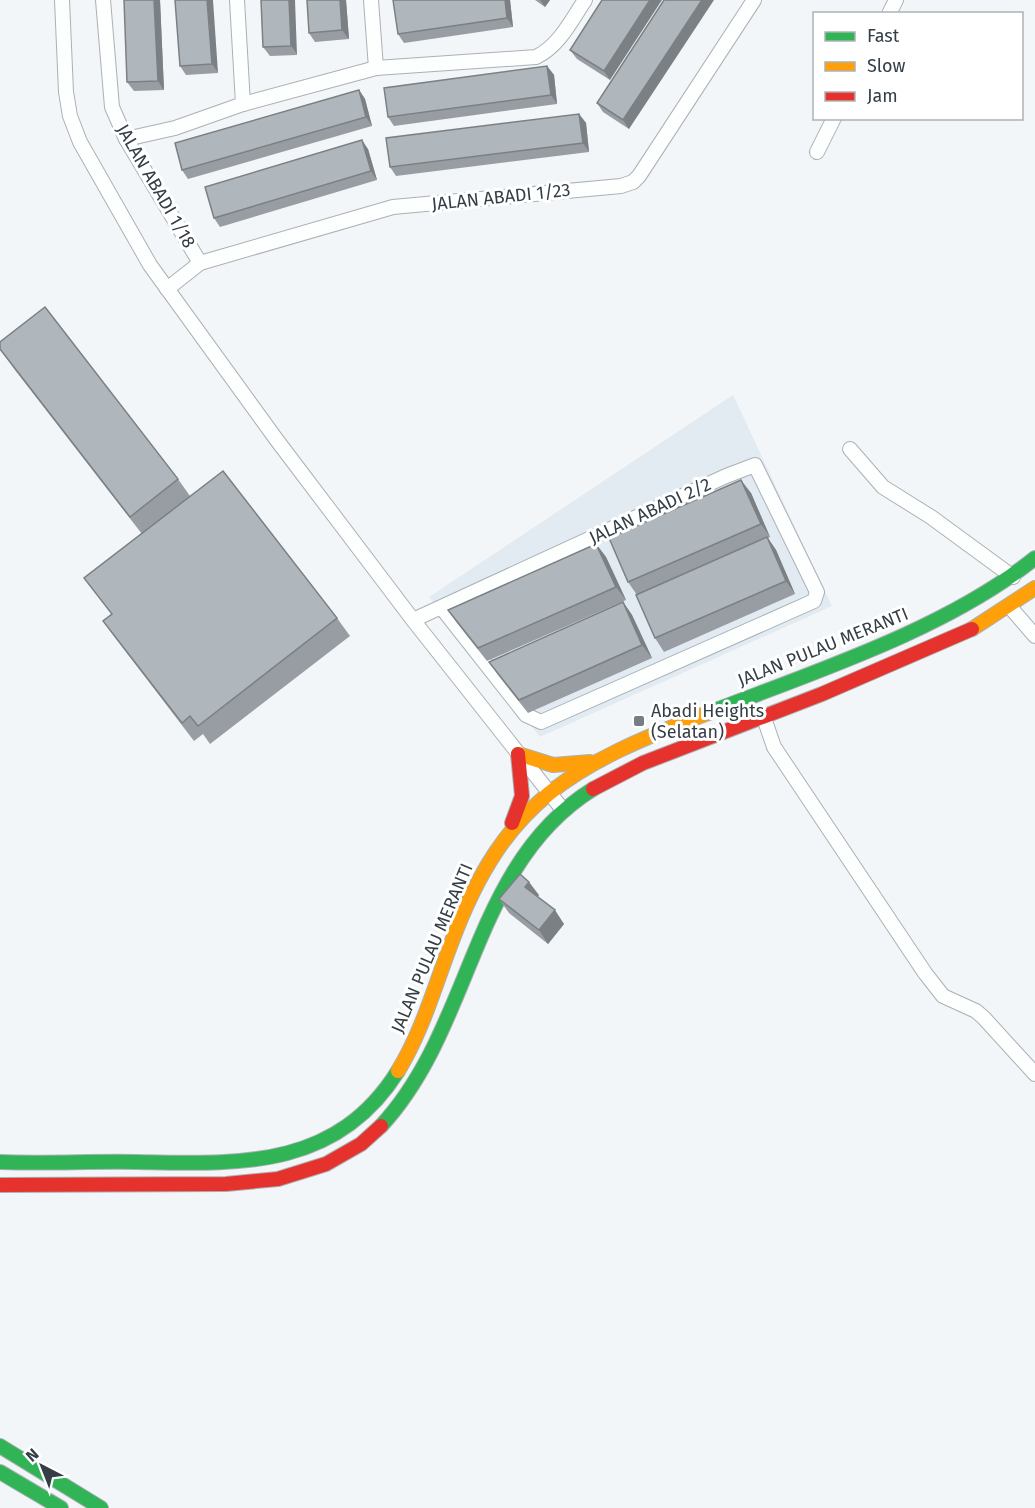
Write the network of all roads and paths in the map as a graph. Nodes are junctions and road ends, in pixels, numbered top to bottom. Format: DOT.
graph roads {
  1 [pos="62,0"];
  2 [pos="103,0"];
  3 [pos="237,0"];
  4 [pos="371,0"];
  5 [pos="585,0"];
  6 [pos="754,0"];
  7 [pos="376,68"];
  8 [pos="243,104"];
  9 [pos="833,120"];
  10 [pos="126,139"];
  11 [pos="817,152"];
  12 [pos="200,263"];
  13 [pos="167,289"];
  14 [pos="850,449"];
  15 [pos="1035,558"];
  16 [pos="1012,578"];
  17 [pos="1034,590"];
  18 [pos="441,607"];
  19 [pos="1010,607"];
  20 [pos="413,620"];
  21 [pos="1035,636"];
  22 [pos="764,718"];
  23 [pos="518,754"];
  24 [pos="604,757"];
  25 [pos="548,792"];
  26 [pos="563,810"];
  27 [pos="505,836"];
  28 [pos="1035,1074"];
  29 [pos="0,1162"];
  30 [pos="0,1185"];
  31 [pos="0,1446"];
  32 [pos="0,1472"];
  33 [pos="61,1508"];
  34 [pos="101,1508"];
  1 -- 13 [label="street"];
  2 -- 10 [label="street, JALAN ABADI 1/18"];
  3 -- 8 [label="street"];
  4 -- 7 [label="street"];
  5 -- 7 [label="street"];
  6 -- 12 [label="street, JALAN ABADI 1/23"];
  7 -- 8 [label="street"];
  8 -- 10 [label="street"];
  9 -- 11 [label="street"];
  10 -- 12 [label="street, JALAN ABADI 1/18"];
  12 -- 13 [label="street, JALAN ABADI 1/23"];
  13 -- 20 [label="street"];
  14 -- 16 [label="street"];
  15 -- 16 [label="main road, JALAN PULAU MERANTI"];
  16 -- 24 [label="main road, JALAN PULAU MERANTI"];
  17 -- 19 [label="main road"];
  18 -- 18 [label="street, JALAN ABADI 2/2"];
  18 -- 20 [label="street, JALAN ABADI 2/2"];
  19 -- 21 [label="street"];
  19 -- 22 [label="main road"];
  20 -- 23 [label="street"];
  22 -- 26 [label="main road"];
  22 -- 28 [label="street"];
  23 -- 24 [label="main road"];
  23 -- 25 [label="street"];
  23 -- 27 [label="main road"];
  24 -- 25 [label="main road, JALAN PULAU MERANTI"];
  25 -- 26 [label="street"];
  25 -- 27 [label="main road, JALAN PULAU MERANTI"];
  26 -- 30 [label="main road"];
  27 -- 29 [label="main road, JALAN PULAU MERANTI"];
  31 -- 34 [label="main road"];
  32 -- 33 [label="main road"];
}
